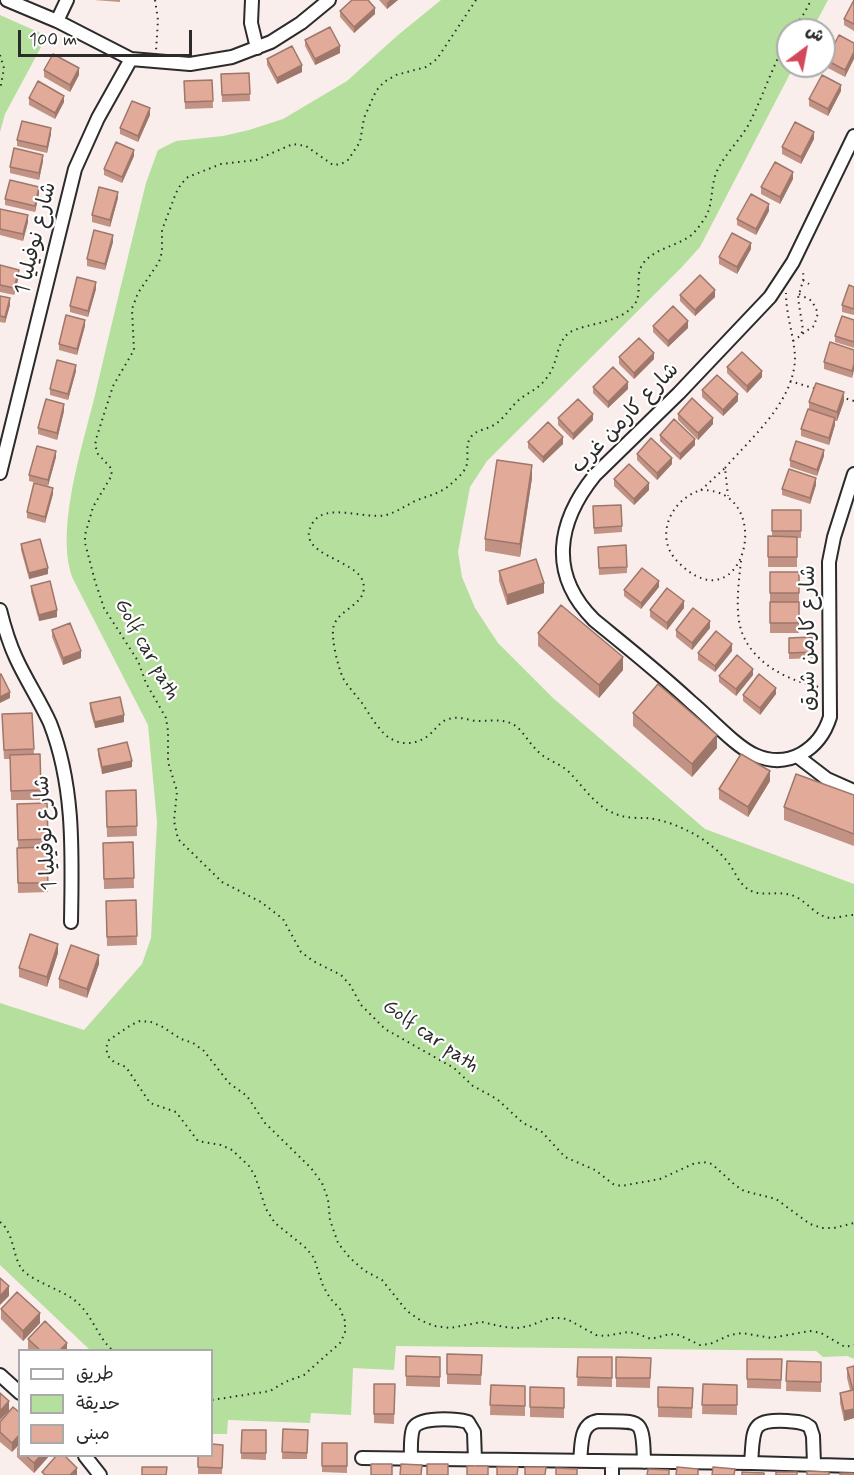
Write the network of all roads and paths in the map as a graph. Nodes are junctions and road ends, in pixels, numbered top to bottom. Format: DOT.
graph roads {
  1 [pos="7,0"];
  2 [pos="67,0"];
  3 [pos="155,0"];
  4 [pos="252,0"];
  5 [pos="329,0"];
  6 [pos="476,0"];
  7 [pos="811,0"];
  8 [pos="801,18"];
  9 [pos="57,21"];
  10 [pos="256,48"];
  11 [pos="0,55"];
  12 [pos="131,60"];
  13 [pos="153,62"];
  14 [pos="0,90"];
  15 [pos="854,136"];
  16 [pos="793,262"];
  17 [pos="803,280"];
  18 [pos="809,284"];
  19 [pos="788,285"];
  20 [pos="799,294"];
  21 [pos="802,334"];
  22 [pos="793,341"];
  23 [pos="790,381"];
  24 [pos="822,391"];
  25 [pos="833,394"];
  26 [pos="854,401"];
  27 [pos="725,468"];
  28 [pos="0,473"];
  29 [pos="854,474"];
  30 [pos="701,490"];
  31 [pos="729,497"];
  32 [pos="741,560"];
  33 [pos="0,610"];
  34 [pos="831,690"];
  35 [pos="796,756"];
  36 [pos="854,791"];
  37 [pos="71,922"];
  38 [pos="0,1222"];
  39 [pos="854,1223"];
  40 [pos="854,1345"];
  41 [pos="111,1349"];
  42 [pos="0,1375"];
  43 [pos="18,1391"];
  44 [pos="213,1400"];
  45 [pos="86,1457"];
  46 [pos="362,1458"];
  47 [pos="411,1459"];
  48 [pos="475,1460"];
  49 [pos="580,1461"];
  50 [pos="612,1462"];
  51 [pos="644,1462"];
  52 [pos="751,1463"];
  53 [pos="814,1464"];
  54 [pos="854,1466"];
  55 [pos="100,1475"];
  56 [pos="612,1475"];
  1 -- 9 [label="street"];
  2 -- 9 [label="street"];
  3 -- 13 [label="path"];
  4 -- 10 [label="street"];
  5 -- 10 [label="street"];
  6 -- 39 [label="path, Golf car path"];
  7 -- 8 [label="path"];
  9 -- 12 [label="street"];
  10 -- 13 [label="street"];
  11 -- 14 [label="path"];
  12 -- 13 [label="street"];
  12 -- 28 [label="street, شارع نوفيليا 1"];
  15 -- 16 [label="street, شارع كارمن غرب"];
  16 -- 17 [label="path"];
  16 -- 35 [label="street, شارع كارمن غرب"];
  17 -- 18 [label="path"];
  17 -- 20 [label="path"];
  19 -- 22 [label="path"];
  20 -- 21 [label="path"];
  20 -- 21 [label="path"];
  21 -- 22 [label="path"];
  22 -- 23 [label="path"];
  23 -- 24 [label="path"];
  23 -- 27 [label="path"];
  25 -- 26 [label="path"];
  27 -- 30 [label="path"];
  27 -- 31 [label="path"];
  29 -- 34 [label="street, شارع كارمن شرق"];
  30 -- 31 [label="path"];
  30 -- 32 [label="path"];
  31 -- 32 [label="path"];
  32 -- 34 [label="path"];
  33 -- 37 [label="street, شارع نوفيليا 1"];
  34 -- 35 [label="street, شارع كارمن شرق"];
  35 -- 36 [label="street"];
  38 -- 41 [label="path"];
  40 -- 44 [label="path"];
  42 -- 43 [label="street"];
  45 -- 55 [label="street"];
  46 -- 47 [label="street"];
  47 -- 48 [label="street"];
  47 -- 48 [label="street"];
  48 -- 49 [label="street"];
  49 -- 50 [label="street"];
  49 -- 51 [label="street"];
  50 -- 51 [label="street"];
  50 -- 56 [label="street"];
  51 -- 52 [label="street"];
  52 -- 53 [label="street"];
  52 -- 53 [label="street"];
  53 -- 54 [label="street"];
}
